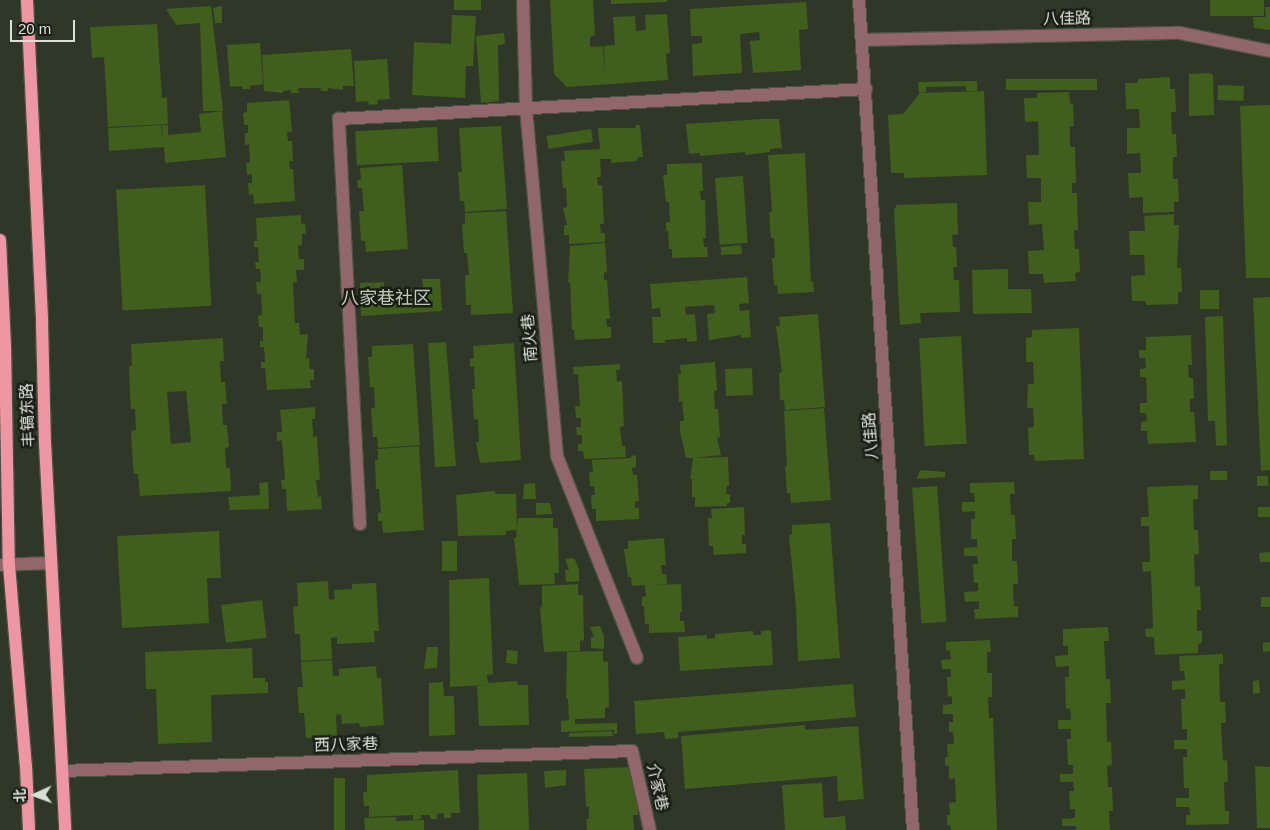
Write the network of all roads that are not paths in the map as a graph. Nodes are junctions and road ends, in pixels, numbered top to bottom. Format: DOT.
graph roads {
  1 [pos="27,0"];
  2 [pos="523,0"];
  3 [pos="859,0"];
  4 [pos="863,40"];
  5 [pos="1270,51"];
  6 [pos="866,89"];
  7 [pos="526,108"];
  8 [pos="0,240"];
  9 [pos="360,524"];
  10 [pos="51,563"];
  11 [pos="5,565"];
  12 [pos="637,658"];
  13 [pos="632,751"];
  14 [pos="62,771"];
  15 [pos="29,830"];
  16 [pos="65,830"];
  17 [pos="650,830"];
  18 [pos="913,830"];
  1 -- 10 [label="main road, 丰镐东路"];
  2 -- 7 [label="street, 南火巷"];
  3 -- 4 [label="street, 八佳路"];
  4 -- 5 [label="street, 八佳路"];
  4 -- 6 [label="street, 八佳路"];
  6 -- 7 [label="street"];
  6 -- 18 [label="street, 八佳路"];
  7 -- 9 [label="street"];
  7 -- 12 [label="street, 南火巷"];
  8 -- 11 [label="main road, 丰镐东路"];
  10 -- 11 [label="street"];
  10 -- 14 [label="main road, 丰镐东路"];
  11 -- 15 [label="main road, 丰镐东路"];
  13 -- 14 [label="street, 西八家巷"];
  13 -- 17 [label="street, 介家巷"];
  14 -- 16 [label="main road, 丰镐东路"];
}
